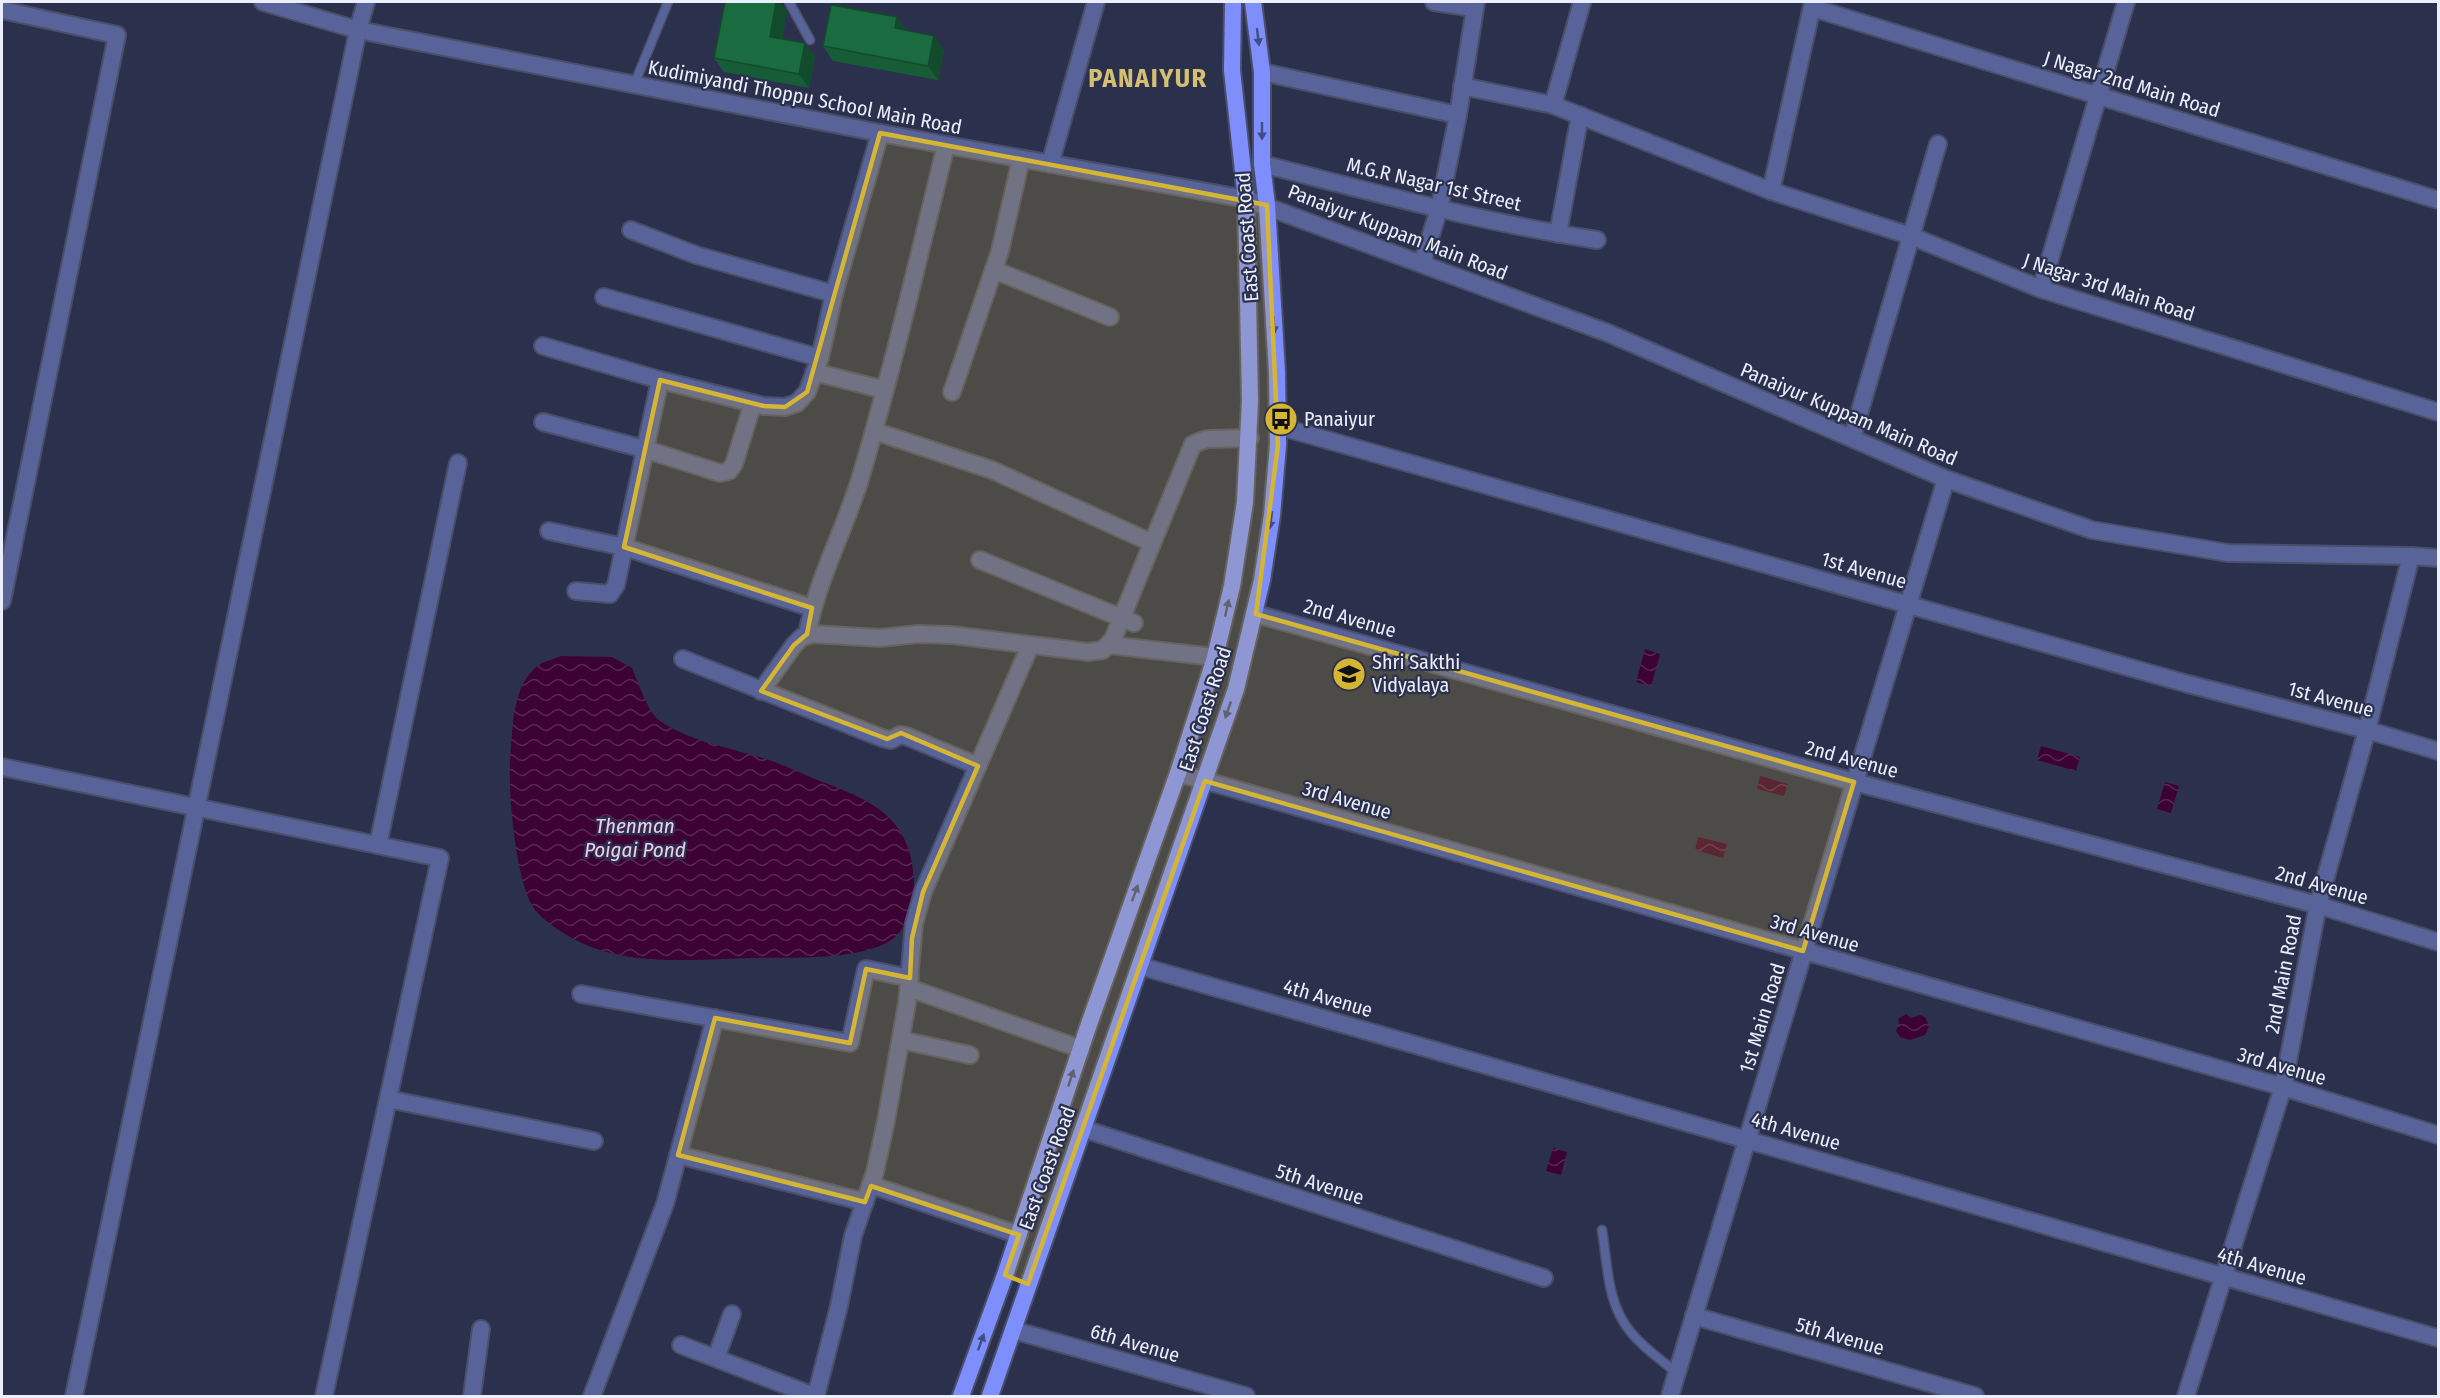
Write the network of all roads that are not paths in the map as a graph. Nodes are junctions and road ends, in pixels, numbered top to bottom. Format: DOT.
graph roads {
  1 [pos="263,2"];
  2 [pos="366,2"];
  3 [pos="668,2"];
  4 [pos="789,2"];
  5 [pos="1096,2"];
  6 [pos="1233,2"];
  7 [pos="1253,2"];
  8 [pos="1434,2"];
  9 [pos="1582,2"];
  10 [pos="2126,2"];
  11 [pos="1475,5"];
  12 [pos="1813,5"];
  13 [pos="2,10"];
  14 [pos="358,30"];
  15 [pos="810,40"];
  16 [pos="1262,72"];
  17 [pos="634,85"];
  18 [pos="1462,86"];
  19 [pos="2098,96"];
  20 [pos="1553,105"];
  21 [pos="1458,115"];
  22 [pos="1580,115"];
  23 [pos="880,133"];
  24 [pos="1938,144"];
  25 [pos="946,145"];
  26 [pos="1021,159"];
  27 [pos="1050,164"];
  28 [pos="1262,164"];
  29 [pos="1771,191"];
  30 [pos="1246,199"];
  31 [pos="2439,200"];
  32 [pos="1267,205"];
  33 [pos="1439,209"];
  34 [pos="631,230"];
  35 [pos="1558,234"];
  36 [pos="1911,236"];
  37 [pos="1597,240"];
  38 [pos="1422,263"];
  39 [pos="994,270"];
  40 [pos="2042,289"];
  41 [pos="834,294"];
  42 [pos="604,297"];
  43 [pos="1110,316"];
  44 [pos="543,346"];
  45 [pos="817,365"];
  46 [pos="660,380"];
  47 [pos="885,390"];
  48 [pos="952,392"];
  49 [pos="753,404"];
  50 [pos="2439,412"];
  51 [pos="543,422"];
  52 [pos="1278,426"];
  53 [pos="874,431"];
  54 [pos="1250,438"];
  55 [pos="1852,438"];
  56 [pos="644,449"];
  57 [pos="458,463"];
  58 [pos="1946,478"];
  59 [pos="549,531"];
  60 [pos="1152,543"];
  61 [pos="624,547"];
  62 [pos="2411,556"];
  63 [pos="2437,559"];
  64 [pos="980,560"];
  65 [pos="576,591"];
  66 [pos="2,601"];
  67 [pos="1908,604"];
  68 [pos="812,608"];
  69 [pos="1256,614"];
  70 [pos="1128,621"];
  71 [pos="807,635"];
  72 [pos="1030,645"];
  73 [pos="1109,645"];
  74 [pos="1215,657"];
  75 [pos="683,659"];
  76 [pos="761,691"];
  77 [pos="2367,730"];
  78 [pos="2439,751"];
  79 [pos="978,766"];
  80 [pos="2,767"];
  81 [pos="1178,773"];
  82 [pos="1204,781"];
  83 [pos="1854,782"];
  84 [pos="196,808"];
  85 [pos="378,845"];
  86 [pos="2318,905"];
  87 [pos="2439,942"];
  88 [pos="1803,951"];
  89 [pos="1140,966"];
  90 [pos="909,983"];
  91 [pos="580,994"];
  92 [pos="715,1018"];
  93 [pos="901,1040"];
  94 [pos="1081,1049"];
  95 [pos="970,1054"];
  96 [pos="2283,1087"];
  97 [pos="388,1099"];
  98 [pos="1084,1129"];
  99 [pos="2439,1135"];
  100 [pos="1747,1138"];
  101 [pos="594,1141"];
  102 [pos="678,1155"];
  103 [pos="871,1185"];
  104 [pos="865,1202"];
  105 [pos="1602,1230"];
  106 [pos="1019,1235"];
  107 [pos="1005,1275"];
  108 [pos="2223,1277"];
  109 [pos="1544,1278"];
  110 [pos="1028,1284"];
  111 [pos="732,1314"];
  112 [pos="1694,1316"];
  113 [pos="481,1329"];
  114 [pos="1013,1330"];
  115 [pos="2439,1338"];
  116 [pos="681,1345"];
  117 [pos="716,1358"];
  118 [pos="1677,1373"];
  119 [pos="74,1396"];
  120 [pos="324,1396"];
  121 [pos="472,1396"];
  122 [pos="592,1396"];
  123 [pos="815,1396"];
  124 [pos="961,1396"];
  125 [pos="990,1396"];
  126 [pos="1246,1396"];
  127 [pos="1670,1396"];
  128 [pos="1975,1396"];
  129 [pos="2186,1396"];
  1 -- 14 [label="street, Kudimiyandi Thoppu School Main Road"];
  2 -- 14 [label="street"];
  3 -- 17 [label="lane"];
  4 -- 15 [label="lane"];
  5 -- 27 [label="street"];
  6 -- 30 [label="main road, East Coast Road"];
  7 -- 16 [label="main road, East Coast Road, one-way"];
  8 -- 11 [label="street"];
  9 -- 20 [label="street"];
  10 -- 19 [label="street"];
  11 -- 18 [label="street"];
  12 -- 19 [label="street, J Nagar 2nd Main Road"];
  12 -- 29 [label="street"];
  13 -- 66 [label="street"];
  14 -- 17 [label="street, Kudimiyandi Thoppu School Main Road"];
  14 -- 84 [label="street"];
  16 -- 21 [label="street"];
  16 -- 28 [label="main road, East Coast Road, one-way"];
  17 -- 23 [label="street, Kudimiyandi Thoppu School Main Road"];
  18 -- 20 [label="street, J Nagar 3rd Main Road"];
  18 -- 21 [label="street"];
  19 -- 31 [label="street, J Nagar 2nd Main Road"];
  19 -- 40 [label="street"];
  20 -- 22 [label="street, J Nagar 3rd Main Road"];
  21 -- 33 [label="street"];
  22 -- 29 [label="street, J Nagar 3rd Main Road"];
  22 -- 35 [label="street"];
  23 -- 25 [label="street, Kudimiyandi Thoppu School Main Road"];
  23 -- 41 [label="street"];
  24 -- 36 [label="street"];
  25 -- 26 [label="street, Kudimiyandi Thoppu School Main Road"];
  25 -- 47 [label="street"];
  26 -- 27 [label="street, Kudimiyandi Thoppu School Main Road"];
  26 -- 39 [label="street"];
  27 -- 30 [label="street, Kudimiyandi Thoppu School Main Road"];
  28 -- 32 [label="main road, East Coast Road"];
  28 -- 33 [label="street, M.G.R Nagar 1st Street"];
  29 -- 36 [label="street, J Nagar 3rd Main Road"];
  30 -- 32 [label="street, Panaiyur Kuppam Main Road"];
  30 -- 54 [label="main road, East Coast Road"];
  32 -- 38 [label="street, Panaiyur Kuppam Main Road"];
  32 -- 52 [label="main road, East Coast Road, one-way"];
  33 -- 35 [label="street, M.G.R Nagar 1st Street"];
  33 -- 38 [label="street"];
  34 -- 41 [label="street"];
  35 -- 37 [label="street, M.G.R Nagar 1st Street"];
  36 -- 40 [label="street, J Nagar 3rd Main Road"];
  36 -- 55 [label="street"];
  38 -- 55 [label="street, Panaiyur Kuppam Main Road"];
  39 -- 43 [label="street"];
  39 -- 48 [label="street"];
  40 -- 50 [label="street, J Nagar 3rd Main Road"];
  41 -- 45 [label="street"];
  42 -- 45 [label="street"];
  44 -- 46 [label="street"];
  45 -- 47 [label="street"];
  45 -- 49 [label="street"];
  46 -- 49 [label="street"];
  46 -- 56 [label="street"];
  47 -- 53 [label="street"];
  49 -- 56 [label="street"];
  51 -- 56 [label="street"];
  52 -- 67 [label="street, 1st Avenue"];
  52 -- 69 [label="main road, East Coast Road, one-way"];
  53 -- 60 [label="street"];
  53 -- 68 [label="street"];
  54 -- 60 [label="street"];
  74 -- 54 [label="main road, East Coast Road, one-way"];
  55 -- 58 [label="street, Panaiyur Kuppam Main Road"];
  56 -- 61 [label="street"];
  57 -- 85 [label="street"];
  58 -- 62 [label="street, Panaiyur Kuppam Main Road"];
  58 -- 67 [label="street, 1st Main Road"];
  59 -- 61 [label="street"];
  60 -- 70 [label="street"];
  61 -- 65 [label="street"];
  61 -- 68 [label="street"];
  62 -- 63 [label="street, Panaiyur Kuppam Main Road"];
  62 -- 77 [label="street, 2nd Main Road"];
  64 -- 70 [label="street"];
  67 -- 77 [label="street, 1st Avenue"];
  67 -- 83 [label="street, 1st Main Road"];
  68 -- 71 [label="street"];
  69 -- 82 [label="main road, East Coast Road, one-way"];
  69 -- 83 [label="street, 2nd Avenue"];
  70 -- 73 [label="street"];
  71 -- 72 [label="street"];
  71 -- 76 [label="street"];
  72 -- 73 [label="street"];
  72 -- 79 [label="street"];
  73 -- 74 [label="street"];
  74 -- 81 [label="main road, East Coast Road"];
  75 -- 76 [label="street"];
  76 -- 79 [label="street"];
  77 -- 78 [label="street, 1st Avenue"];
  77 -- 86 [label="street, 2nd Main Road"];
  79 -- 90 [label="street"];
  80 -- 84 [label="street"];
  81 -- 82 [label="street, 3rd Avenue"];
  94 -- 81 [label="main road, East Coast Road, one-way"];
  82 -- 88 [label="street, 3rd Avenue"];
  82 -- 89 [label="main road, East Coast Road"];
  83 -- 86 [label="street, 2nd Avenue"];
  83 -- 88 [label="street, 1st Main Road"];
  84 -- 85 [label="street"];
  84 -- 119 [label="street"];
  85 -- 97 [label="street"];
  86 -- 87 [label="street, 2nd Avenue"];
  86 -- 96 [label="street, 2nd Main Road"];
  88 -- 96 [label="street, 3rd Avenue"];
  88 -- 100 [label="street, 1st Main Road"];
  89 -- 98 [label="main road, East Coast Road"];
  89 -- 100 [label="street, 4th Avenue"];
  90 -- 92 [label="street"];
  90 -- 93 [label="street"];
  90 -- 94 [label="street"];
  91 -- 92 [label="street"];
  92 -- 102 [label="street"];
  93 -- 95 [label="street"];
  93 -- 103 [label="street"];
  106 -- 94 [label="main road, East Coast Road, one-way"];
  96 -- 99 [label="street, 3rd Avenue"];
  96 -- 108 [label="street, 2nd Main Road"];
  97 -- 101 [label="street"];
  97 -- 120 [label="street"];
  98 -- 109 [label="street, 5th Avenue"];
  98 -- 110 [label="main road, East Coast Road"];
  100 -- 108 [label="street, 4th Avenue"];
  100 -- 112 [label="street, 1st Main Road"];
  102 -- 104 [label="street"];
  102 -- 122 [label="street"];
  103 -- 104 [label="street"];
  103 -- 106 [label="street"];
  104 -- 123 [label="street"];
  105 -- 118 [label="lane"];
  106 -- 107 [label="main road, East Coast Road"];
  107 -- 110 [label="main road"];
  124 -- 107 [label="main road, East Coast Road, one-way"];
  108 -- 115 [label="street, 4th Avenue"];
  108 -- 129 [label="street, 2nd Main Road"];
  110 -- 114 [label="main road, East Coast Road"];
  111 -- 117 [label="street"];
  112 -- 118 [label="street, 1st Main Road"];
  112 -- 128 [label="street, 5th Avenue"];
  113 -- 121 [label="street"];
  114 -- 125 [label="main road, East Coast Road"];
  114 -- 126 [label="street, 6th Avenue"];
  116 -- 117 [label="street"];
  117 -- 123 [label="street"];
  118 -- 127 [label="street, 1st Main Road"];
}
